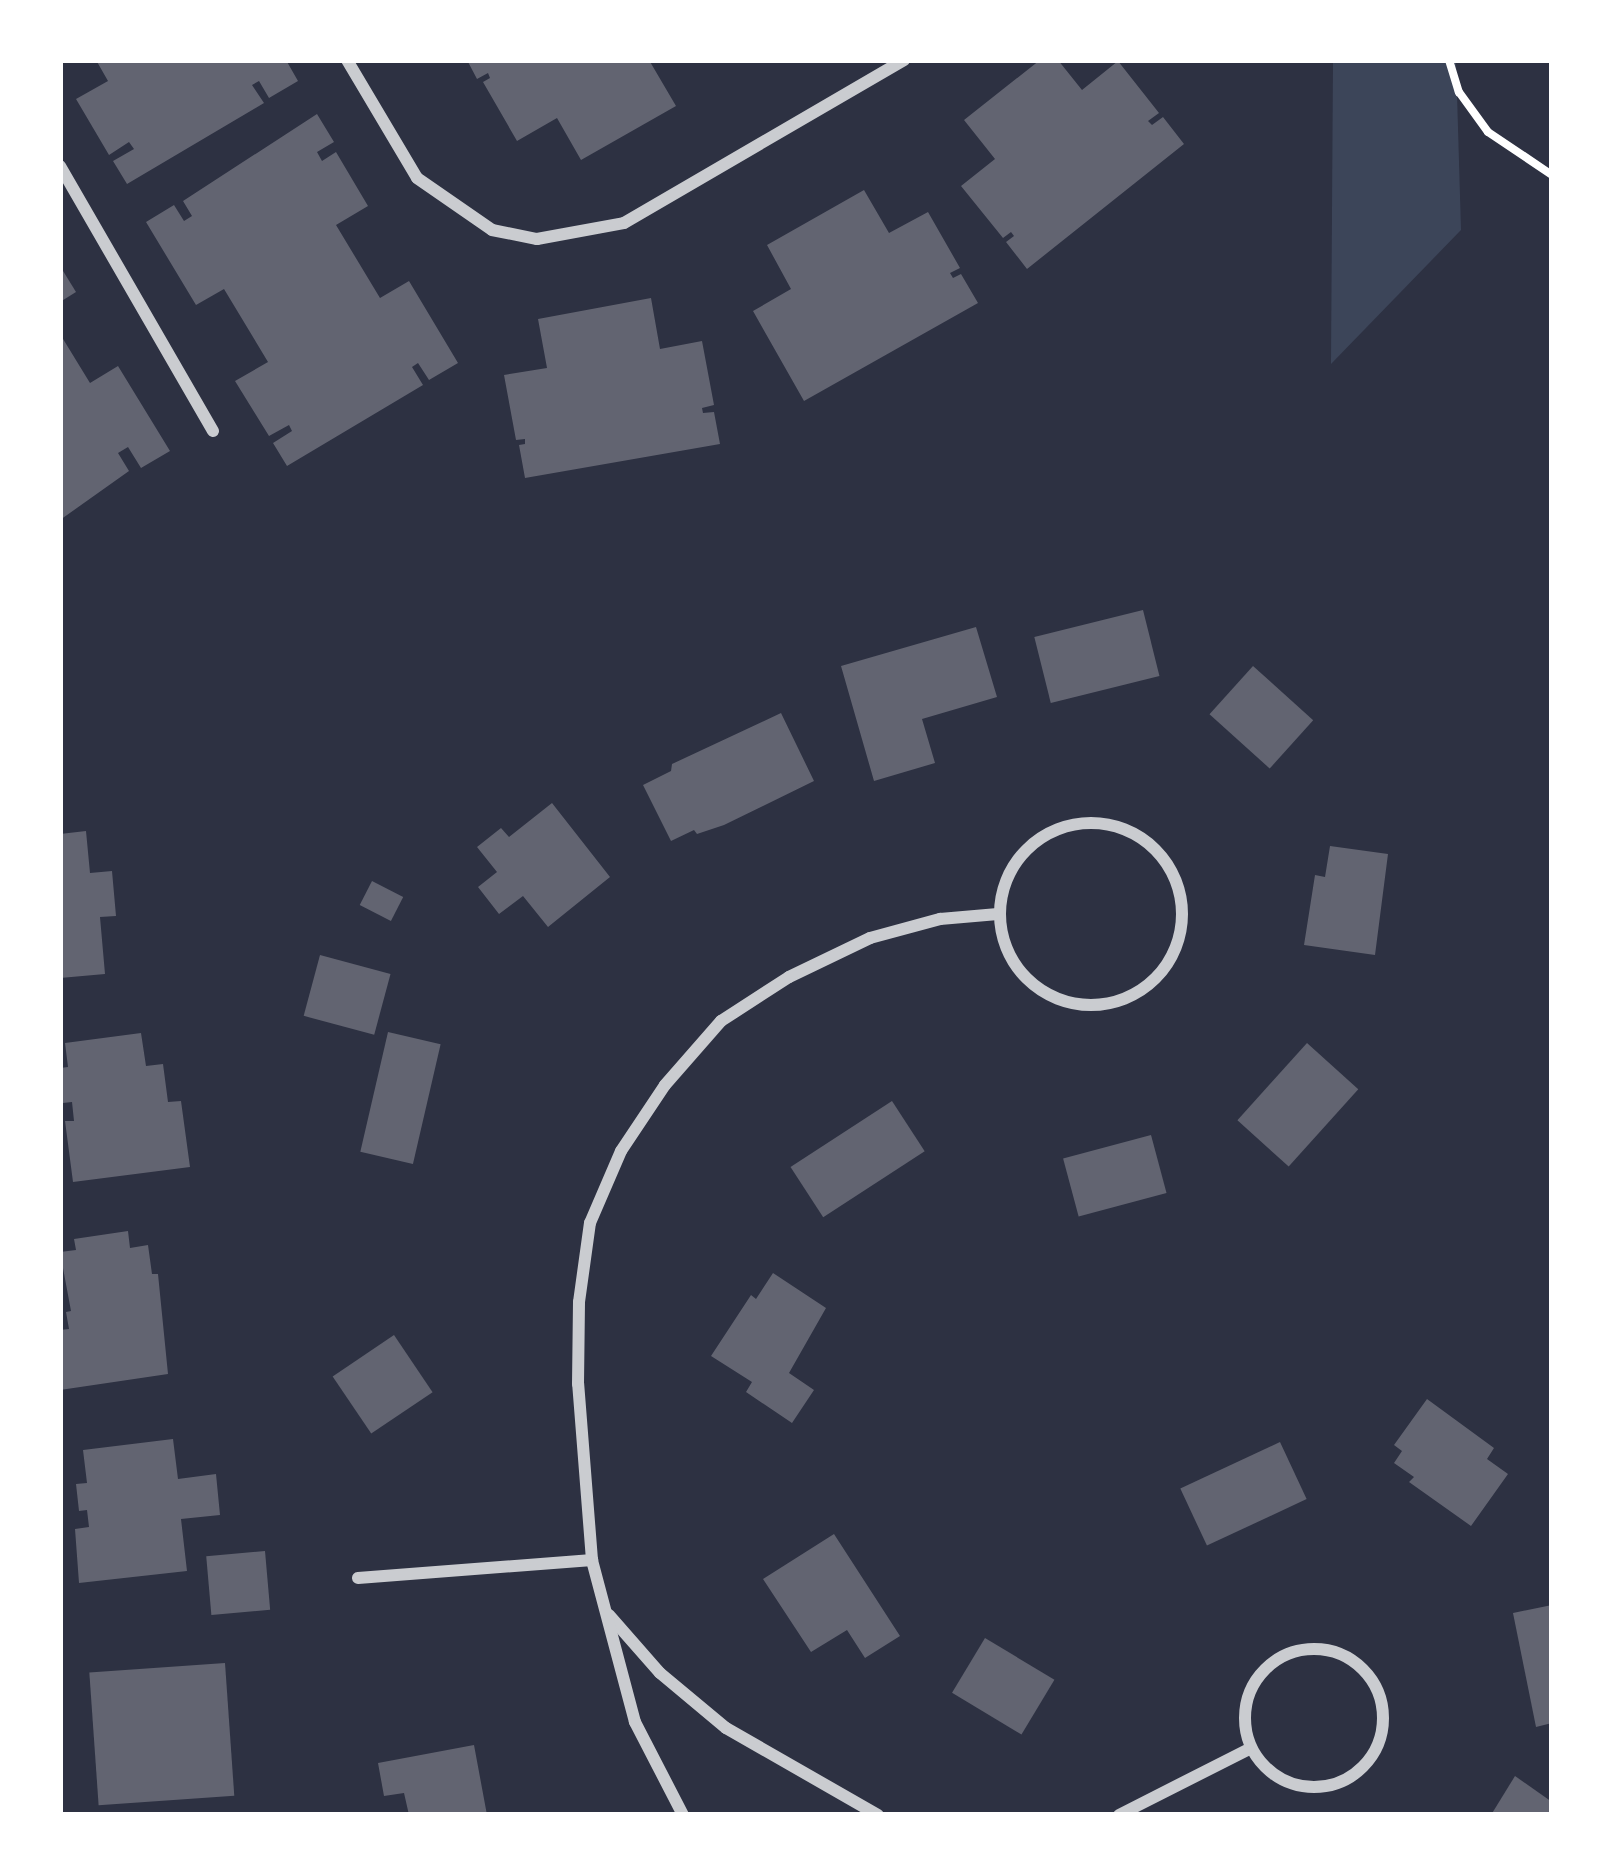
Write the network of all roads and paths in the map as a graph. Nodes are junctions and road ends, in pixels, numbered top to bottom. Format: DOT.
graph roads {
  1 [pos="347,60"];
  2 [pos="904,60"];
  3 [pos="1449,60"];
  4 [pos="60,166"];
  5 [pos="1552,175"];
  6 [pos="213,430"];
  7 [pos="998,914"];
  8 [pos="592,1560"];
  9 [pos="358,1578"];
  10 [pos="604,1610"];
  11 [pos="1251,1748"];
  12 [pos="683,1815"];
  13 [pos="878,1815"];
  14 [pos="1119,1815"];
  1 -- 2 [label="street"];
  3 -- 5 [label="path"];
  4 -- 6 [label="street"];
  7 -- 7 [label="street"];
  7 -- 8 [label="street"];
  8 -- 9 [label="street"];
  8 -- 10 [label="street"];
  10 -- 12 [label="street"];
  10 -- 13 [label="street"];
  11 -- 11 [label="street"];
  11 -- 14 [label="street"];
}
